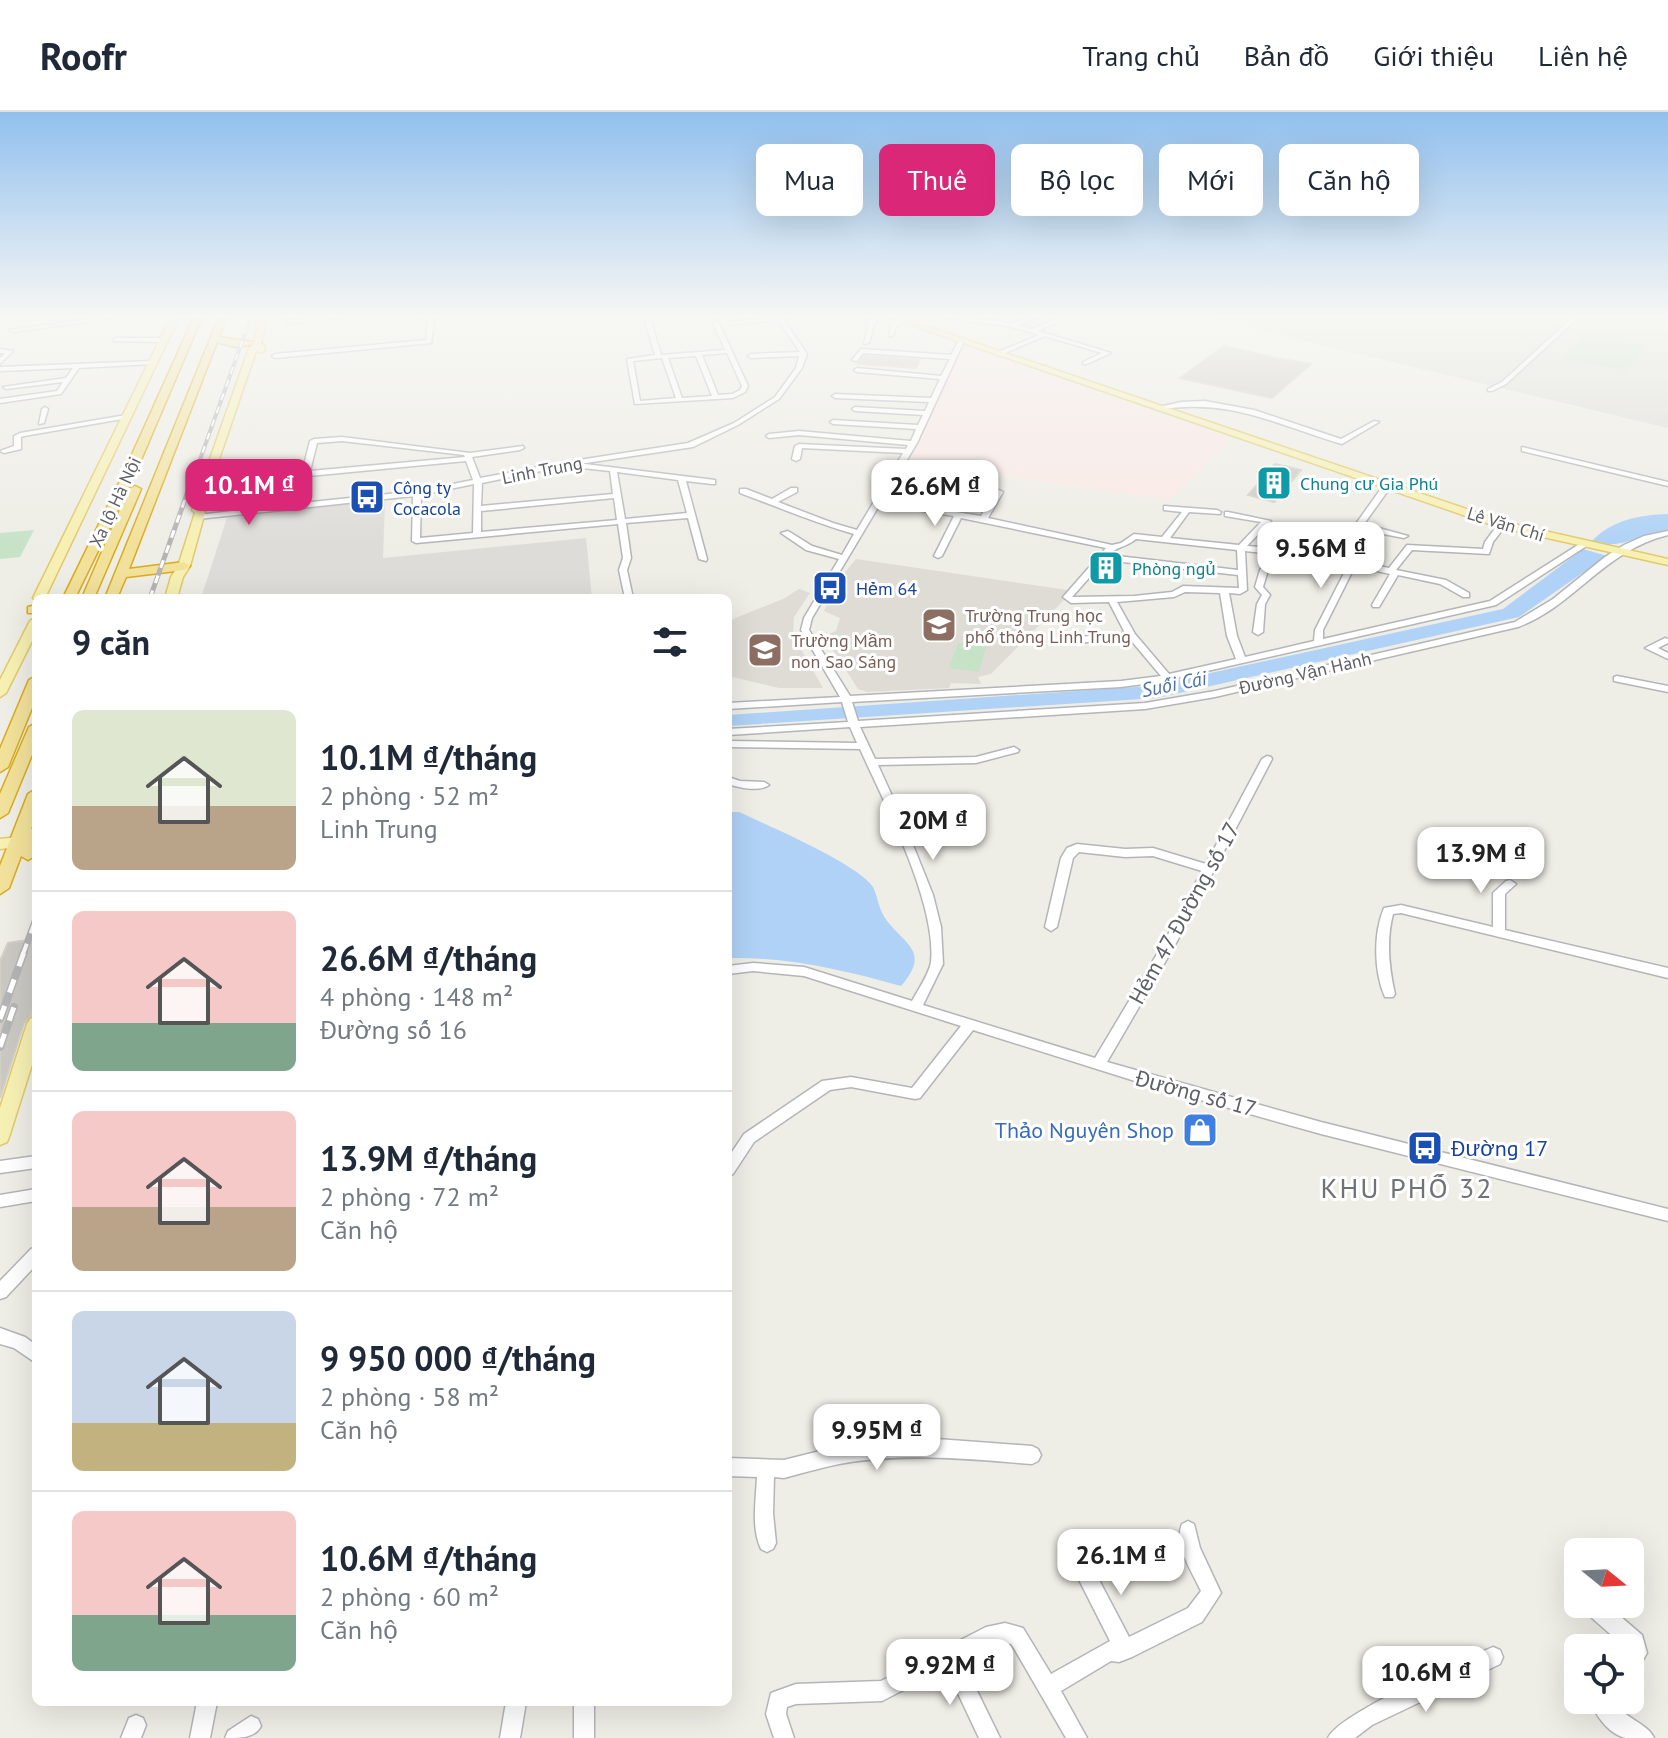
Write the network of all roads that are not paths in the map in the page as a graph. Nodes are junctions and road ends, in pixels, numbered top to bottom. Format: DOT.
graph roads {
  1 [pos="59,393"];
  2 [pos="139,393"];
  3 [pos="141,393"];
  4 [pos="165,393"];
  5 [pos="174,393"];
  6 [pos="196,393"];
  7 [pos="246,393"];
  8 [pos="635,393"];
  9 [pos="677,393"];
  10 [pos="714,393"];
  11 [pos="739,393"];
  12 [pos="781,393"];
  13 [pos="938,393"];
  14 [pos="1113,393"];
  15 [pos="835,396"];
  16 [pos="716,397"];
  17 [pos="680,400"];
  18 [pos="934,400"];
  19 [pos="0,401"];
  20 [pos="1158,408"];
  21 [pos="45,409"];
  22 [pos="855,409"];
  23 [pos="928,413"];
  24 [pos="126,417"];
  25 [pos="833,422"];
  26 [pos="1376,422"];
  27 [pos="41,423"];
  28 [pos="921,427"];
  29 [pos="769,436"];
  30 [pos="911,447"];
  31 [pos="520,448"];
  32 [pos="1525,449"];
  33 [pos="4,451"];
  34 [pos="469,457"];
  35 [pos="796,459"];
  36 [pos="566,464"];
  37 [pos="613,469"];
  38 [pos="306,474"];
  39 [pos="681,477"];
  40 [pos="712,482"];
  41 [pos="478,483"];
  42 [pos="1668,484"];
  43 [pos="1388,485"];
  44 [pos="794,490"];
  45 [pos="743,491"];
  46 [pos="999,492"];
  47 [pos="417,493"];
  48 [pos="615,496"];
  49 [pos="878,501"];
  50 [pos="771,503"];
  51 [pos="297,506"];
  52 [pos="1167,508"];
  53 [pos="477,509"];
  54 [pos="1187,510"];
  55 [pos="1217,512"];
  56 [pos="199,514"];
  57 [pos="959,514"];
  58 [pos="1228,514"];
  59 [pos="690,515"];
  60 [pos="983,519"];
  61 [pos="619,521"];
  62 [pos="1143,525"];
  63 [pos="1502,525"];
  64 [pos="1363,527"];
  65 [pos="785,533"];
  66 [pos="859,533"];
  67 [pos="1668,533"];
  68 [pos="477,535"];
  69 [pos="1134,536"];
  70 [pos="1404,536"];
  71 [pos="1165,538"];
  72 [pos="1584,545"];
  73 [pos="1112,547"];
  74 [pos="1241,548"];
  75 [pos="1278,552"];
  76 [pos="1617,552"];
  77 [pos="938,556"];
  78 [pos="1104,557"];
  79 [pos="844,558"];
  80 [pos="703,559"];
  81 [pos="1668,562"];
  82 [pos="1353,563"];
  83 [pos="183,570"];
  84 [pos="1243,573"];
  85 [pos="1393,573"];
  86 [pos="126,574"];
  87 [pos="1224,590"];
  88 [pos="43,594"];
  89 [pos="50,594"];
  90 [pos="71,594"];
  91 [pos="90,594"];
  92 [pos="114,594"];
  93 [pos="124,594"];
  94 [pos="172,594"];
  95 [pos="179,594"];
  96 [pos="628,594"];
  97 [pos="1466,595"];
  98 [pos="1112,600"];
  99 [pos="1376,605"];
  100 [pos="32,616"];
  101 [pos="1258,632"];
  102 [pos="1131,635"];
  103 [pos="1067,641"];
  104 [pos="1665,641"];
  105 [pos="1318,644"];
  106 [pos="1668,656"];
  107 [pos="1242,661"];
  108 [pos="5,671"];
  109 [pos="1167,677"];
  110 [pos="1617,679"];
  111 [pos="1668,689"];
  112 [pos="32,690"];
  113 [pos="0,693"];
  114 [pos="847,701"];
  115 [pos="732,706"];
  116 [pos="854,722"];
  117 [pos="732,732"];
  118 [pos="32,737"];
  119 [pos="732,744"];
  120 [pos="865,746"];
  121 [pos="1014,750"];
  122 [pos="1267,759"];
  123 [pos="873,762"];
  124 [pos="0,767"];
  125 [pos="732,781"];
  126 [pos="764,785"];
  127 [pos="1,809"];
  128 [pos="32,810"];
  129 [pos="22,849"];
  130 [pos="1209,869"];
  131 [pos="1510,884"];
  132 [pos="0,888"];
  133 [pos="1051,927"];
  134 [pos="1499,933"];
  135 [pos="732,970"];
  136 [pos="1668,973"];
  137 [pos="1389,994"];
  138 [pos="916,1006"];
  139 [pos="971,1023"];
  140 [pos="32,1037"];
  141 [pos="1098,1065"];
  142 [pos="0,1137"];
  143 [pos="32,1163"];
  144 [pos="732,1164"];
  145 [pos="0,1167"];
  146 [pos="32,1196"];
  147 [pos="0,1201"];
  148 [pos="1668,1215"];
  149 [pos="32,1258"];
  150 [pos="0,1292"];
  151 [pos="0,1336"];
  152 [pos="32,1352"];
  153 [pos="1032,1455"];
  154 [pos="732,1467"];
  155 [pos="766,1469"];
  156 [pos="1188,1530"];
  157 [pos="767,1543"];
  158 [pos="1080,1564"];
  159 [pos="1607,1618"];
  160 [pos="1626,1634"];
  161 [pos="1125,1650"];
  162 [pos="950,1656"];
  163 [pos="1493,1657"];
  164 [pos="1048,1687"];
  165 [pos="206,1706"];
  166 [pos="515,1706"];
  167 [pos="584,1706"];
  168 [pos="1609,1714"];
  169 [pos="200,1738"];
  170 [pos="510,1738"];
  171 [pos="584,1738"];
  172 [pos="784,1738"];
  173 [pos="990,1738"];
  174 [pos="1077,1738"];
  175 [pos="1338,1738"];
  176 [pos="1644,1738"];
  1 -- 19 [label="street"];
  2 -- 24 [label="main road"];
  3 -- 89 [label="main road"];
  4 -- 90 [label="highway, Xa lộ Hà Nội"];
  5 -- 91 [label="highway, Xa lộ Hà Nội"];
  6 -- 86 [label="highway, Xa lộ Hà Nội"];
  7 -- 56 [label="main road"];
  8 -- 17 [label="street"];
  9 -- 17 [label="street"];
  10 -- 16 [label="street"];
  11 -- 16 [label="street"];
  12 -- 36 [label="street, Linh Trung"];
  13 -- 18 [label="street"];
  14 -- 20 [label="main road, Lê Văn Chí"];
  15 -- 18 [label="street"];
  16 -- 17 [label="street"];
  18 -- 23 [label="street"];
  20 -- 26 [label="street"];
  20 -- 43 [label="main road, Lê Văn Chí"];
  21 -- 27 [label="street"];
  22 -- 23 [label="street"];
  23 -- 28 [label="street"];
  24 -- 33 [label="street"];
  24 -- 88 [label="main road"];
  25 -- 28 [label="street"];
  28 -- 30 [label="street"];
  29 -- 30 [label="street"];
  30 -- 35 [label="street"];
  30 -- 49 [label="street"];
  31 -- 34 [label="street"];
  32 -- 42 [label="street"];
  34 -- 38 [label="street"];
  34 -- 38 [label="street"];
  34 -- 41 [label="street"];
  36 -- 37 [label="street"];
  36 -- 41 [label="street, Linh Trung"];
  37 -- 39 [label="street"];
  37 -- 48 [label="street"];
  38 -- 51 [label="street"];
  39 -- 40 [label="street"];
  39 -- 59 [label="street"];
  41 -- 47 [label="street, Linh Trung"];
  41 -- 53 [label="street"];
  43 -- 63 [label="main road, Lê Văn Chí"];
  43 -- 64 [label="street"];
  44 -- 50 [label="street"];
  45 -- 50 [label="street"];
  46 -- 60 [label="street"];
  47 -- 51 [label="street, Linh Trung"];
  47 -- 68 [label="street"];
  48 -- 53 [label="street"];
  48 -- 61 [label="street"];
  49 -- 57 [label="street"];
  49 -- 66 [label="street"];
  50 -- 66 [label="street"];
  51 -- 56 [label="street, Linh Trung"];
  52 -- 54 [label="street"];
  53 -- 68 [label="street"];
  54 -- 55 [label="street"];
  54 -- 71 [label="street"];
  56 -- 83 [label="main road"];
  57 -- 60 [label="street"];
  57 -- 77 [label="street"];
  58 -- 74 [label="street"];
  59 -- 61 [label="street"];
  59 -- 80 [label="street"];
  60 -- 73 [label="street"];
  61 -- 68 [label="street"];
  61 -- 96 [label="street"];
  62 -- 69 [label="street"];
  63 -- 72 [label="main road, Lê Văn Chí"];
  63 -- 85 [label="street"];
  64 -- 70 [label="street"];
  64 -- 75 [label="street"];
  64 -- 82 [label="street"];
  65 -- 79 [label="street"];
  66 -- 79 [label="street"];
  67 -- 76 [label="street, Đường Vận Hành"];
  69 -- 71 [label="street"];
  69 -- 73 [label="street"];
  71 -- 74 [label="street"];
  72 -- 76 [label="main road, Lê Văn Chí"];
  72 -- 105 [label="street, Đường Vận Hành"];
  73 -- 78 [label="street"];
  74 -- 75 [label="street"];
  74 -- 84 [label="street"];
  75 -- 101 [label="street"];
  76 -- 81 [label="main road, Lê Văn Chí"];
  76 -- 116 [label="street, Đường Vận Hành"];
  78 -- 84 [label="street"];
  78 -- 98 [label="street"];
  79 -- 114 [label="street"];
  82 -- 85 [label="street"];
  82 -- 105 [label="street"];
  83 -- 86 [label="highway"];
  83 -- 94 [label="main road"];
  83 -- 95 [label="main road"];
  84 -- 87 [label="street"];
  85 -- 97 [label="street"];
  85 -- 99 [label="street"];
  86 -- 92 [label="highway, Xa lộ Hà Nội"];
  86 -- 93 [label="highway, Xa lộ Hà Nội"];
  87 -- 98 [label="street"];
  87 -- 107 [label="street"];
  98 -- 102 [label="street"];
  100 -- 108 [label="main road"];
  102 -- 103 [label="street"];
  102 -- 109 [label="street"];
  104 -- 106 [label="street"];
  105 -- 107 [label="street, Đường Vận Hành"];
  107 -- 109 [label="street, Đường Vận Hành"];
  108 -- 113 [label="main road"];
  109 -- 114 [label="street, Đường Vận Hành"];
  110 -- 111 [label="street"];
  112 -- 124 [label="highway"];
  114 -- 115 [label="street, Đường Vận Hành"];
  114 -- 116 [label="street"];
  116 -- 117 [label="street, Đường Vận Hành"];
  116 -- 120 [label="street"];
  118 -- 127 [label="highway"];
  119 -- 120 [label="street"];
  120 -- 123 [label="street"];
  121 -- 123 [label="street"];
  122 -- 130 [label="street, Hẻm 47 Đường số 17"];
  123 -- 138 [label="street"];
  125 -- 126 [label="street"];
  128 -- 129 [label="highway"];
  129 -- 132 [label="highway"];
  130 -- 133 [label="street"];
  130 -- 141 [label="street, Hẻm 47 Đường số 17"];
  131 -- 134 [label="street"];
  134 -- 136 [label="street"];
  134 -- 137 [label="street"];
  135 -- 138 [label="street, Đường số 17"];
  138 -- 139 [label="street, Đường số 17"];
  139 -- 141 [label="street, Đường số 17"];
  139 -- 144 [label="street"];
  140 -- 142 [label="main road"];
  141 -- 148 [label="street, Đường số 17"];
  143 -- 145 [label="street"];
  146 -- 147 [label="street"];
  149 -- 150 [label="street"];
  151 -- 152 [label="street"];
  153 -- 155 [label="street"];
  154 -- 155 [label="street"];
  155 -- 157 [label="street"];
  156 -- 161 [label="street"];
  158 -- 161 [label="street"];
  159 -- 160 [label="street"];
  161 -- 164 [label="street"];
  162 -- 164 [label="street"];
  162 -- 172 [label="street"];
  162 -- 173 [label="street"];
  163 -- 175 [label="street"];
  164 -- 174 [label="street"];
  165 -- 169 [label="street"];
  166 -- 170 [label="street"];
  167 -- 171 [label="street"];
  168 -- 176 [label="street"];
}
